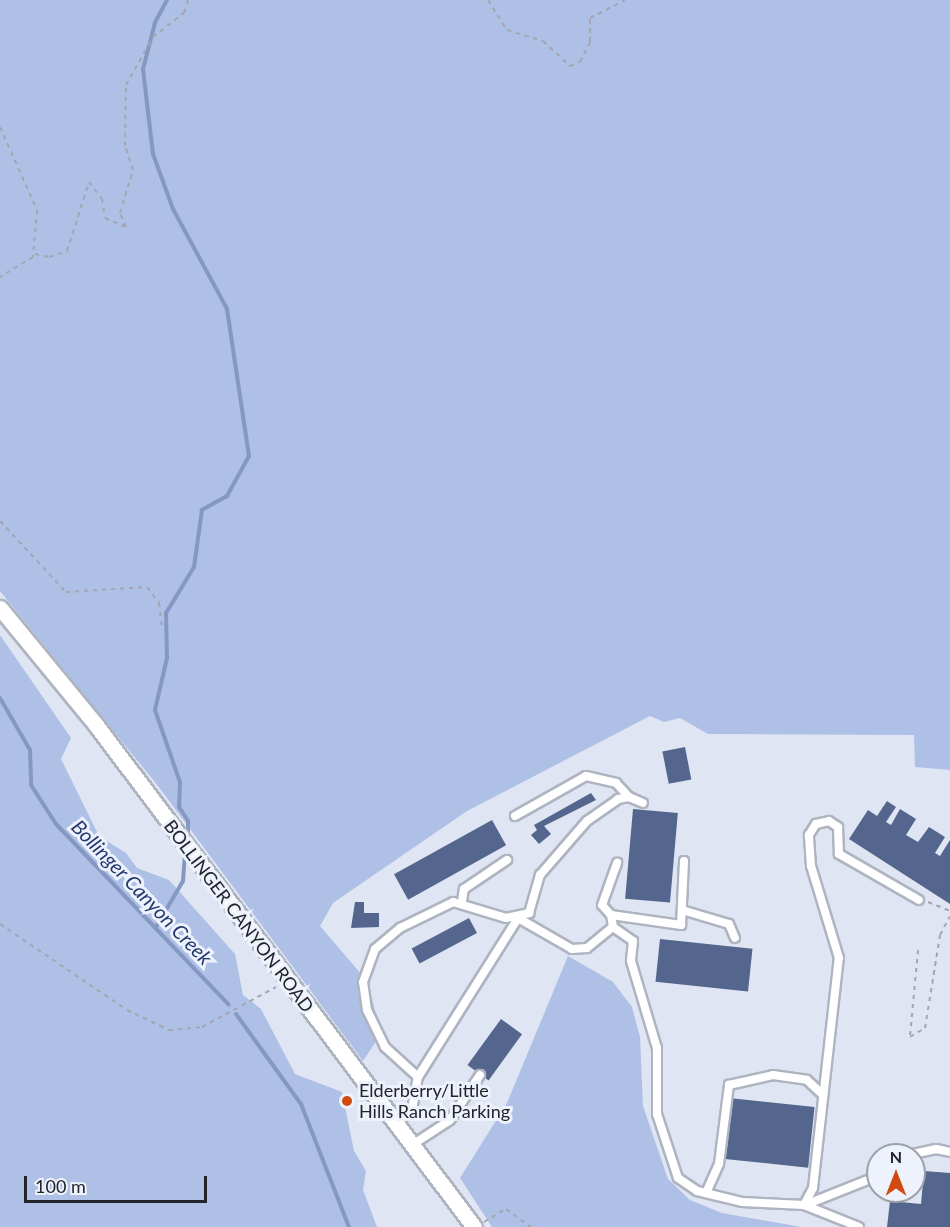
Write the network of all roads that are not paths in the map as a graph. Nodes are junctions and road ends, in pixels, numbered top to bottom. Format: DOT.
graph roads {
  1 [pos="0,608"];
  2 [pos="629,797"];
  3 [pos="643,803"];
  4 [pos="515,816"];
  5 [pos="507,860"];
  6 [pos="684,861"];
  7 [pos="617,863"];
  8 [pos="919,900"];
  9 [pos="462,901"];
  10 [pos="682,910"];
  11 [pos="611,915"];
  12 [pos="518,918"];
  13 [pos="613,927"];
  14 [pos="735,938"];
  15 [pos="480,1075"];
  16 [pos="418,1077"];
  17 [pos="823,1095"];
  18 [pos="396,1124"];
  19 [pos="411,1146"];
  20 [pos="926,1151"];
  21 [pos="950,1152"];
  22 [pos="866,1181"];
  23 [pos="706,1193"];
  24 [pos="804,1205"];
  25 [pos="474,1227"];
  26 [pos="859,1227"];
  1 -- 18 [label="street, BOLLINGER CANYON ROAD"];
  2 -- 3 [label="lane"];
  2 -- 4 [label="lane"];
  2 -- 12 [label="lane"];
  5 -- 9 [label="lane"];
  6 -- 10 [label="lane"];
  7 -- 11 [label="lane"];
  8 -- 17 [label="lane"];
  9 -- 12 [label="lane"];
  9 -- 16 [label="lane"];
  10 -- 11 [label="lane"];
  10 -- 14 [label="lane"];
  11 -- 13 [label="lane"];
  12 -- 13 [label="lane"];
  12 -- 16 [label="lane"];
  13 -- 23 [label="lane"];
  15 -- 19 [label="lane"];
  16 -- 18 [label="lane"];
  17 -- 23 [label="lane"];
  17 -- 24 [label="lane"];
  18 -- 19 [label="street, BOLLINGER CANYON ROAD"];
  19 -- 25 [label="street, BOLLINGER CANYON ROAD"];
  20 -- 21 [label="lane"];
  22 -- 24 [label="lane"];
  23 -- 24 [label="lane"];
  24 -- 26 [label="lane"];
}
